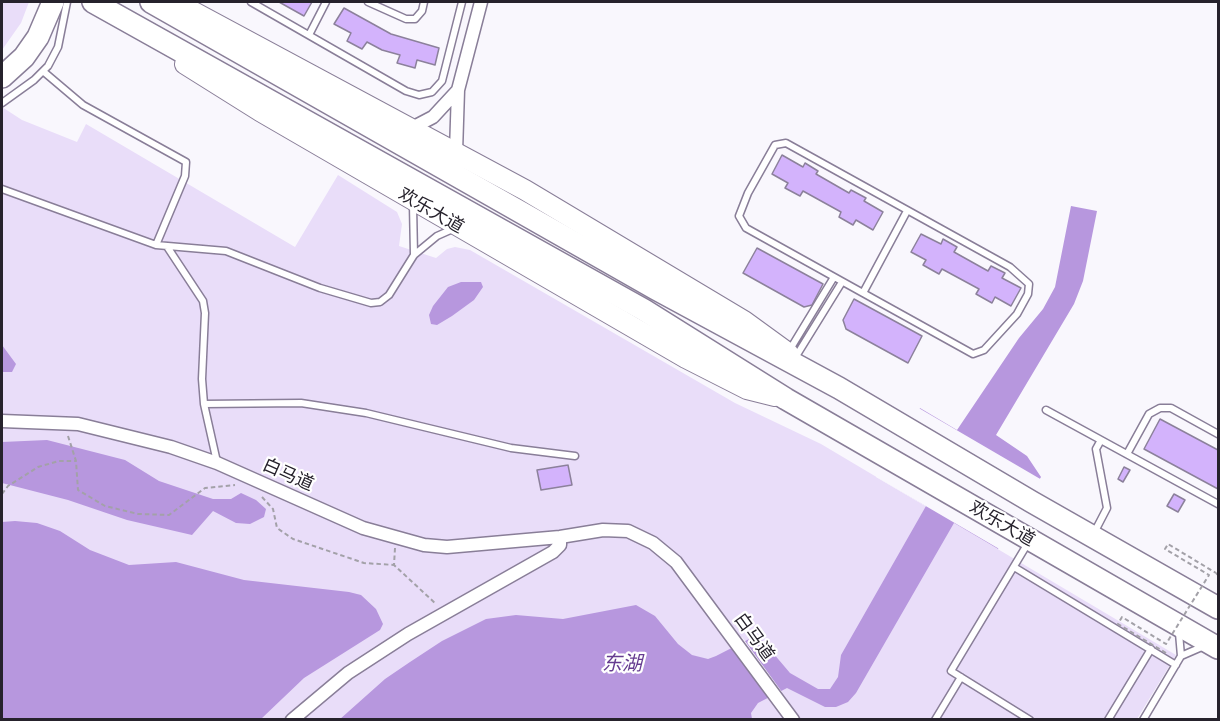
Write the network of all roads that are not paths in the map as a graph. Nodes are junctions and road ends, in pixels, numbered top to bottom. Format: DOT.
graph roads {
  1 [pos="39,2"];
  2 [pos="67,2"];
  3 [pos="87,2"];
  4 [pos="93,2"];
  5 [pos="151,2"];
  6 [pos="175,2"];
  7 [pos="251,2"];
  8 [pos="326,2"];
  9 [pos="368,2"];
  10 [pos="424,2"];
  11 [pos="462,2"];
  12 [pos="481,2"];
  13 [pos="57,7"];
  14 [pos="309,35"];
  15 [pos="2,59"];
  16 [pos="44,72"];
  17 [pos="2,77"];
  18 [pos="458,90"];
  19 [pos="2,103"];
  20 [pos="412,128"];
  21 [pos="456,152"];
  22 [pos="2,189"];
  23 [pos="412,200"];
  24 [pos="907,211"];
  25 [pos="459,227"];
  26 [pos="156,245"];
  27 [pos="168,248"];
  28 [pos="414,255"];
  29 [pos="834,277"];
  30 [pos="842,282"];
  31 [pos="863,293"];
  32 [pos="796,360"];
  33 [pos="786,399"];
  34 [pos="204,404"];
  35 [pos="1046,410"];
  36 [pos="2,421"];
  37 [pos="1218,434"];
  38 [pos="1101,440"];
  39 [pos="1127,454"];
  40 [pos="575,456"];
  41 [pos="217,463"];
  42 [pos="1218,504"];
  43 [pos="1022,536"];
  44 [pos="560,537"];
  45 [pos="1092,537"];
  46 [pos="1014,567"];
  47 [pos="1218,580"];
  48 [pos="1178,586"];
  49 [pos="1218,608"];
  50 [pos="1174,623"];
  51 [pos="1215,646"];
  52 [pos="1151,649"];
  53 [pos="1181,656"];
  54 [pos="1176,665"];
  55 [pos="961,677"];
  56 [pos="292,720"];
  57 [pos="793,720"];
  58 [pos="935,720"];
  59 [pos="1030,720"];
  60 [pos="1108,720"];
  61 [pos="1143,720"];
  1 -- 15 [label="highway"];
  2 -- 13 [label="lane"];
  3 -- 23 [label="main road, 欢乐大道"];
  4 -- 33 [label="highway, 欢乐大道"];
  5 -- 32 [label="highway, 欢乐大道"];
  6 -- 20 [label="main road, 欢乐大道"];
  7 -- 14 [label="lane"];
  8 -- 14 [label="lane"];
  9 -- 10 [label="lane"];
  11 -- 14 [label="lane"];
  12 -- 18 [label="street"];
  13 -- 16 [label="lane"];
  13 -- 17 [label="highway"];
  16 -- 19 [label="lane"];
  16 -- 26 [label="lane"];
  18 -- 20 [label="street"];
  18 -- 21 [label="street"];
  20 -- 21 [label="main road, 欢乐大道"];
  21 -- 32 [label="main road, 欢乐大道"];
  22 -- 26 [label="lane"];
  23 -- 25 [label="main road, 欢乐大道"];
  23 -- 28 [label="lane"];
  24 -- 29 [label="lane"];
  24 -- 31 [label="lane"];
  24 -- 31 [label="lane"];
  25 -- 28 [label="lane"];
  25 -- 33 [label="main road, 欢乐大道"];
  26 -- 27 [label="lane"];
  27 -- 28 [label="lane"];
  27 -- 34 [label="lane"];
  29 -- 30 [label="lane"];
  29 -- 32 [label="lane"];
  30 -- 31 [label="lane"];
  30 -- 32 [label="lane"];
  32 -- 45 [label="highway, 欢乐大道"];
  33 -- 43 [label="highway, 欢乐大道"];
  34 -- 40 [label="lane"];
  34 -- 41 [label="lane"];
  35 -- 38 [label="lane"];
  36 -- 41 [label="street, 白马道"];
  37 -- 39 [label="lane"];
  38 -- 39 [label="lane"];
  38 -- 45 [label="lane"];
  39 -- 42 [label="lane"];
  41 -- 44 [label="street, 白马道"];
  43 -- 46 [label="lane"];
  43 -- 50 [label="highway, 欢乐大道"];
  44 -- 56 [label="street"];
  44 -- 57 [label="street, 白马道"];
  45 -- 48 [label="highway, 欢乐大道"];
  46 -- 52 [label="lane"];
  46 -- 55 [label="lane"];
  47 -- 48 [label="highway"];
  48 -- 49 [label="highway, 欢乐大道"];
  50 -- 51 [label="highway, 欢乐大道"];
  50 -- 53 [label="lane"];
  51 -- 53 [label="lane"];
  52 -- 54 [label="lane"];
  52 -- 60 [label="lane"];
  53 -- 54 [label="lane"];
  54 -- 61 [label="lane"];
  55 -- 58 [label="lane"];
  55 -- 59 [label="lane"];
}
